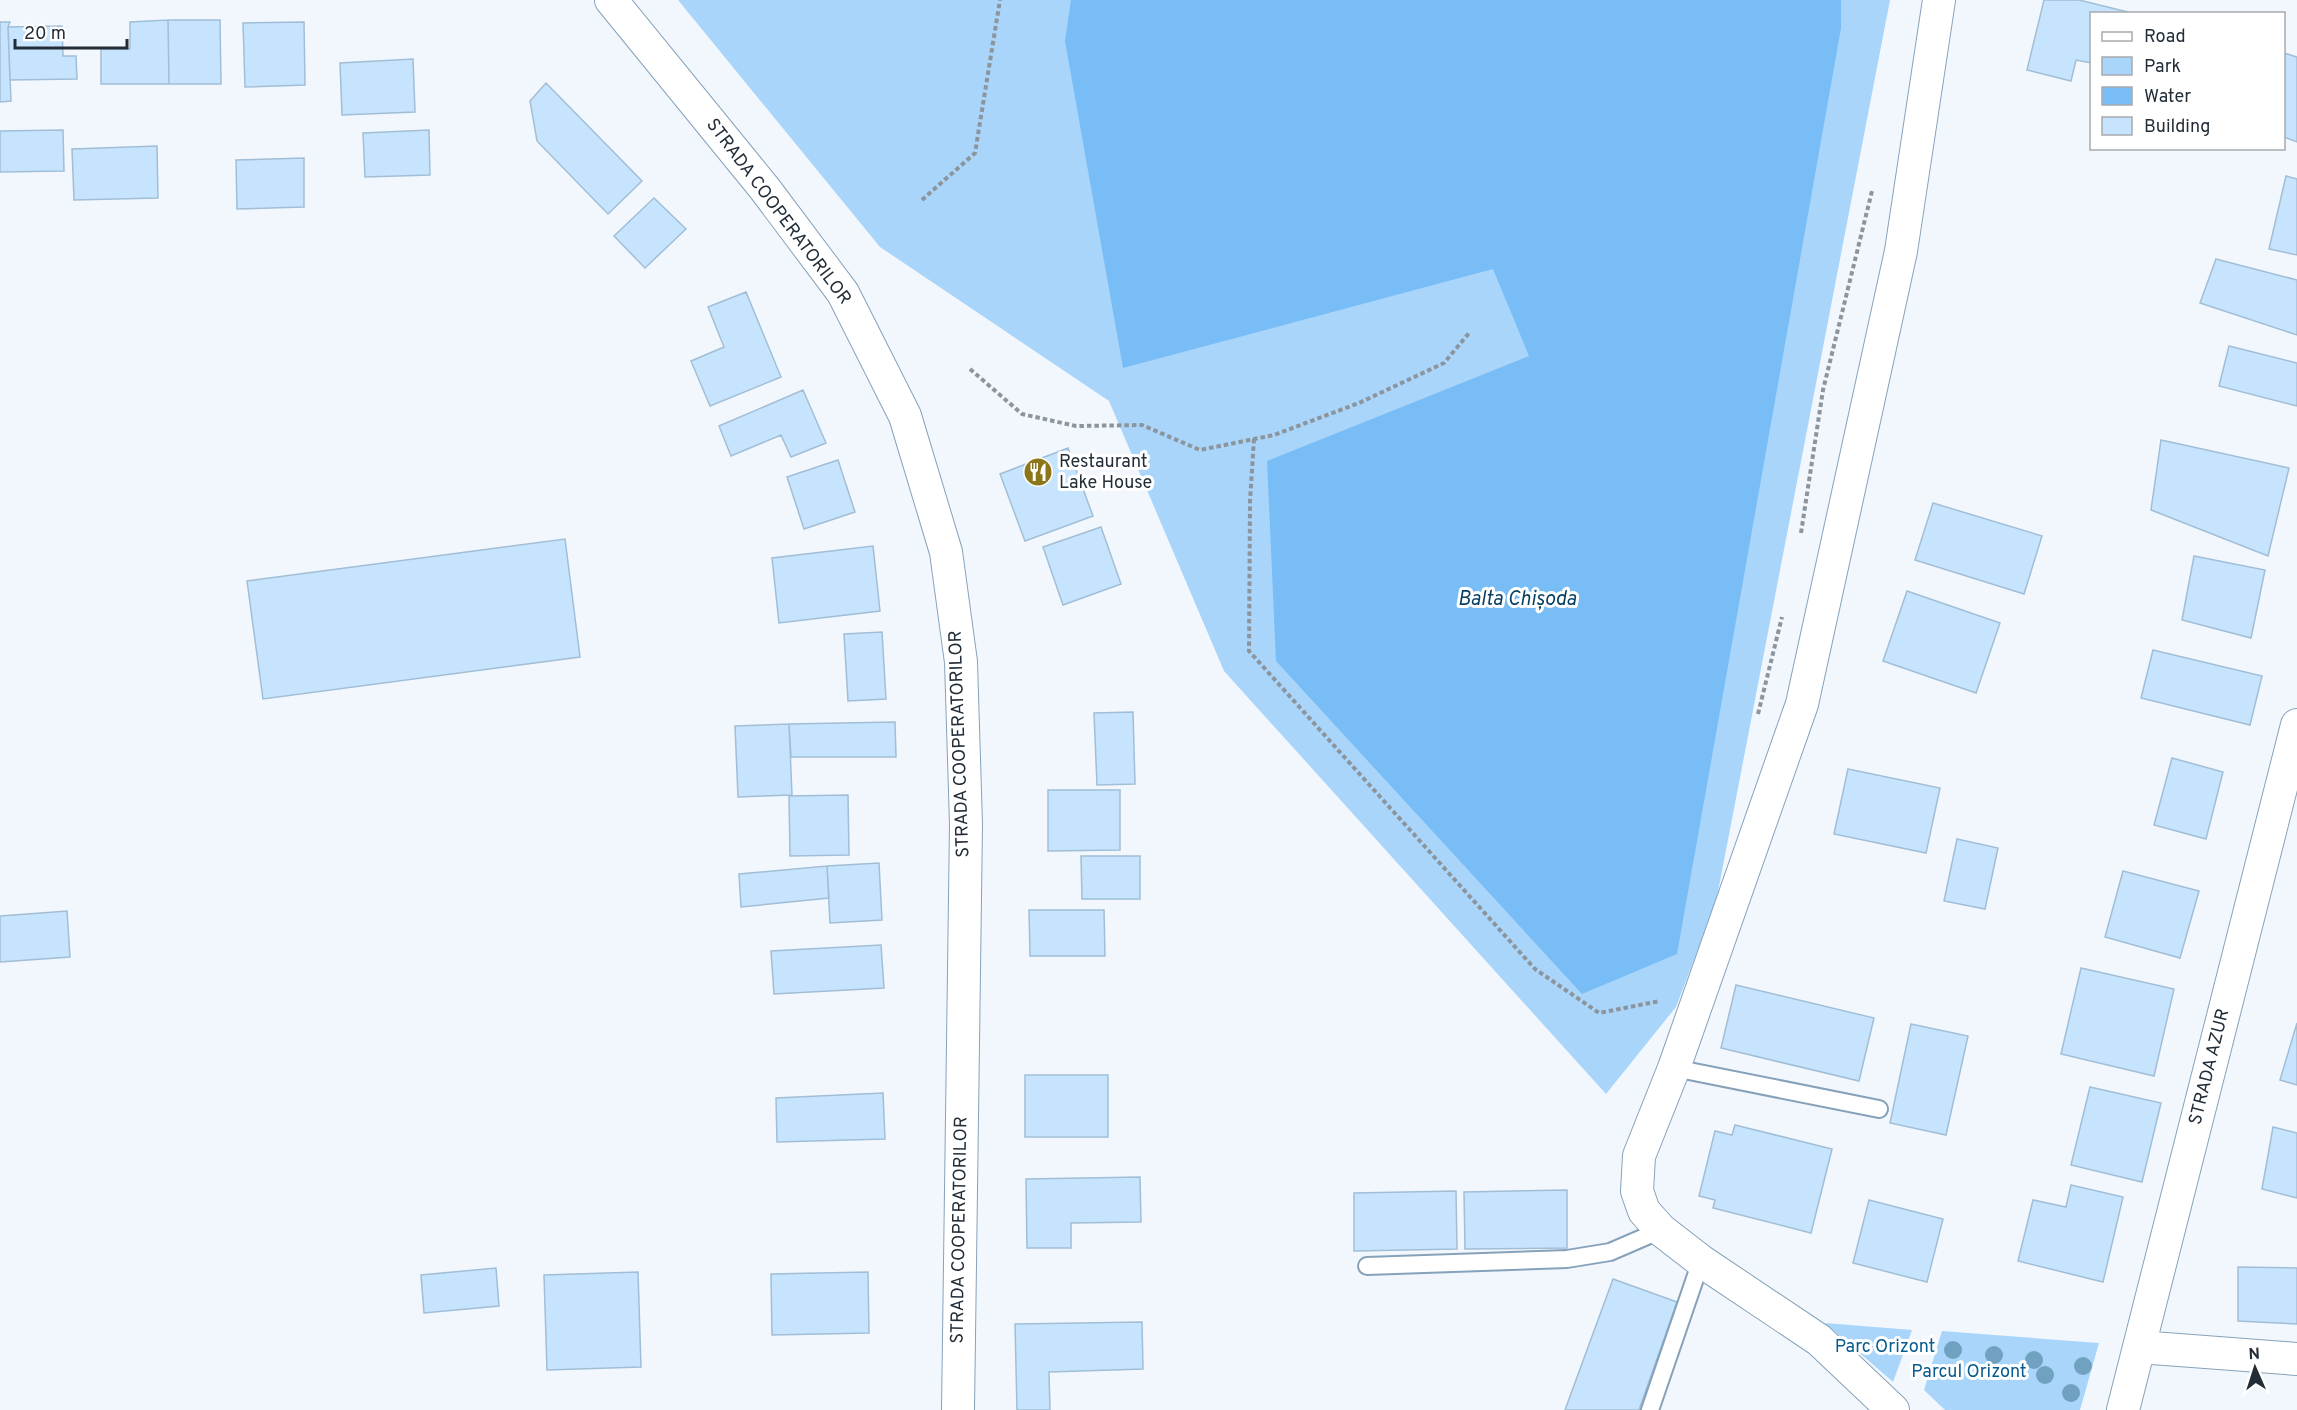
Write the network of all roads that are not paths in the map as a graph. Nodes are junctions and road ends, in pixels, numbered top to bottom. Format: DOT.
graph roads {
  1 [pos="611,0"];
  2 [pos="1940,0"];
  3 [pos="2297,725"];
  4 [pos="1674,1068"];
  5 [pos="1879,1109"];
  6 [pos="1661,1230"];
  7 [pos="1701,1261"];
  8 [pos="1367,1266"];
  9 [pos="2139,1347"];
  10 [pos="2297,1359"];
  11 [pos="958,1410"];
  12 [pos="1650,1410"];
  13 [pos="1893,1410"];
  14 [pos="2123,1410"];
  1 -- 11 [label="street, STRADA COOPERATORILOR"];
  2 -- 4 [label="street"];
  3 -- 9 [label="street, STRADA AZUR"];
  4 -- 5 [label="lane"];
  4 -- 6 [label="street"];
  6 -- 7 [label="street"];
  6 -- 8 [label="lane"];
  7 -- 12 [label="lane"];
  7 -- 13 [label="street"];
  9 -- 10 [label="street"];
  9 -- 14 [label="street, STRADA AZUR"];
}
